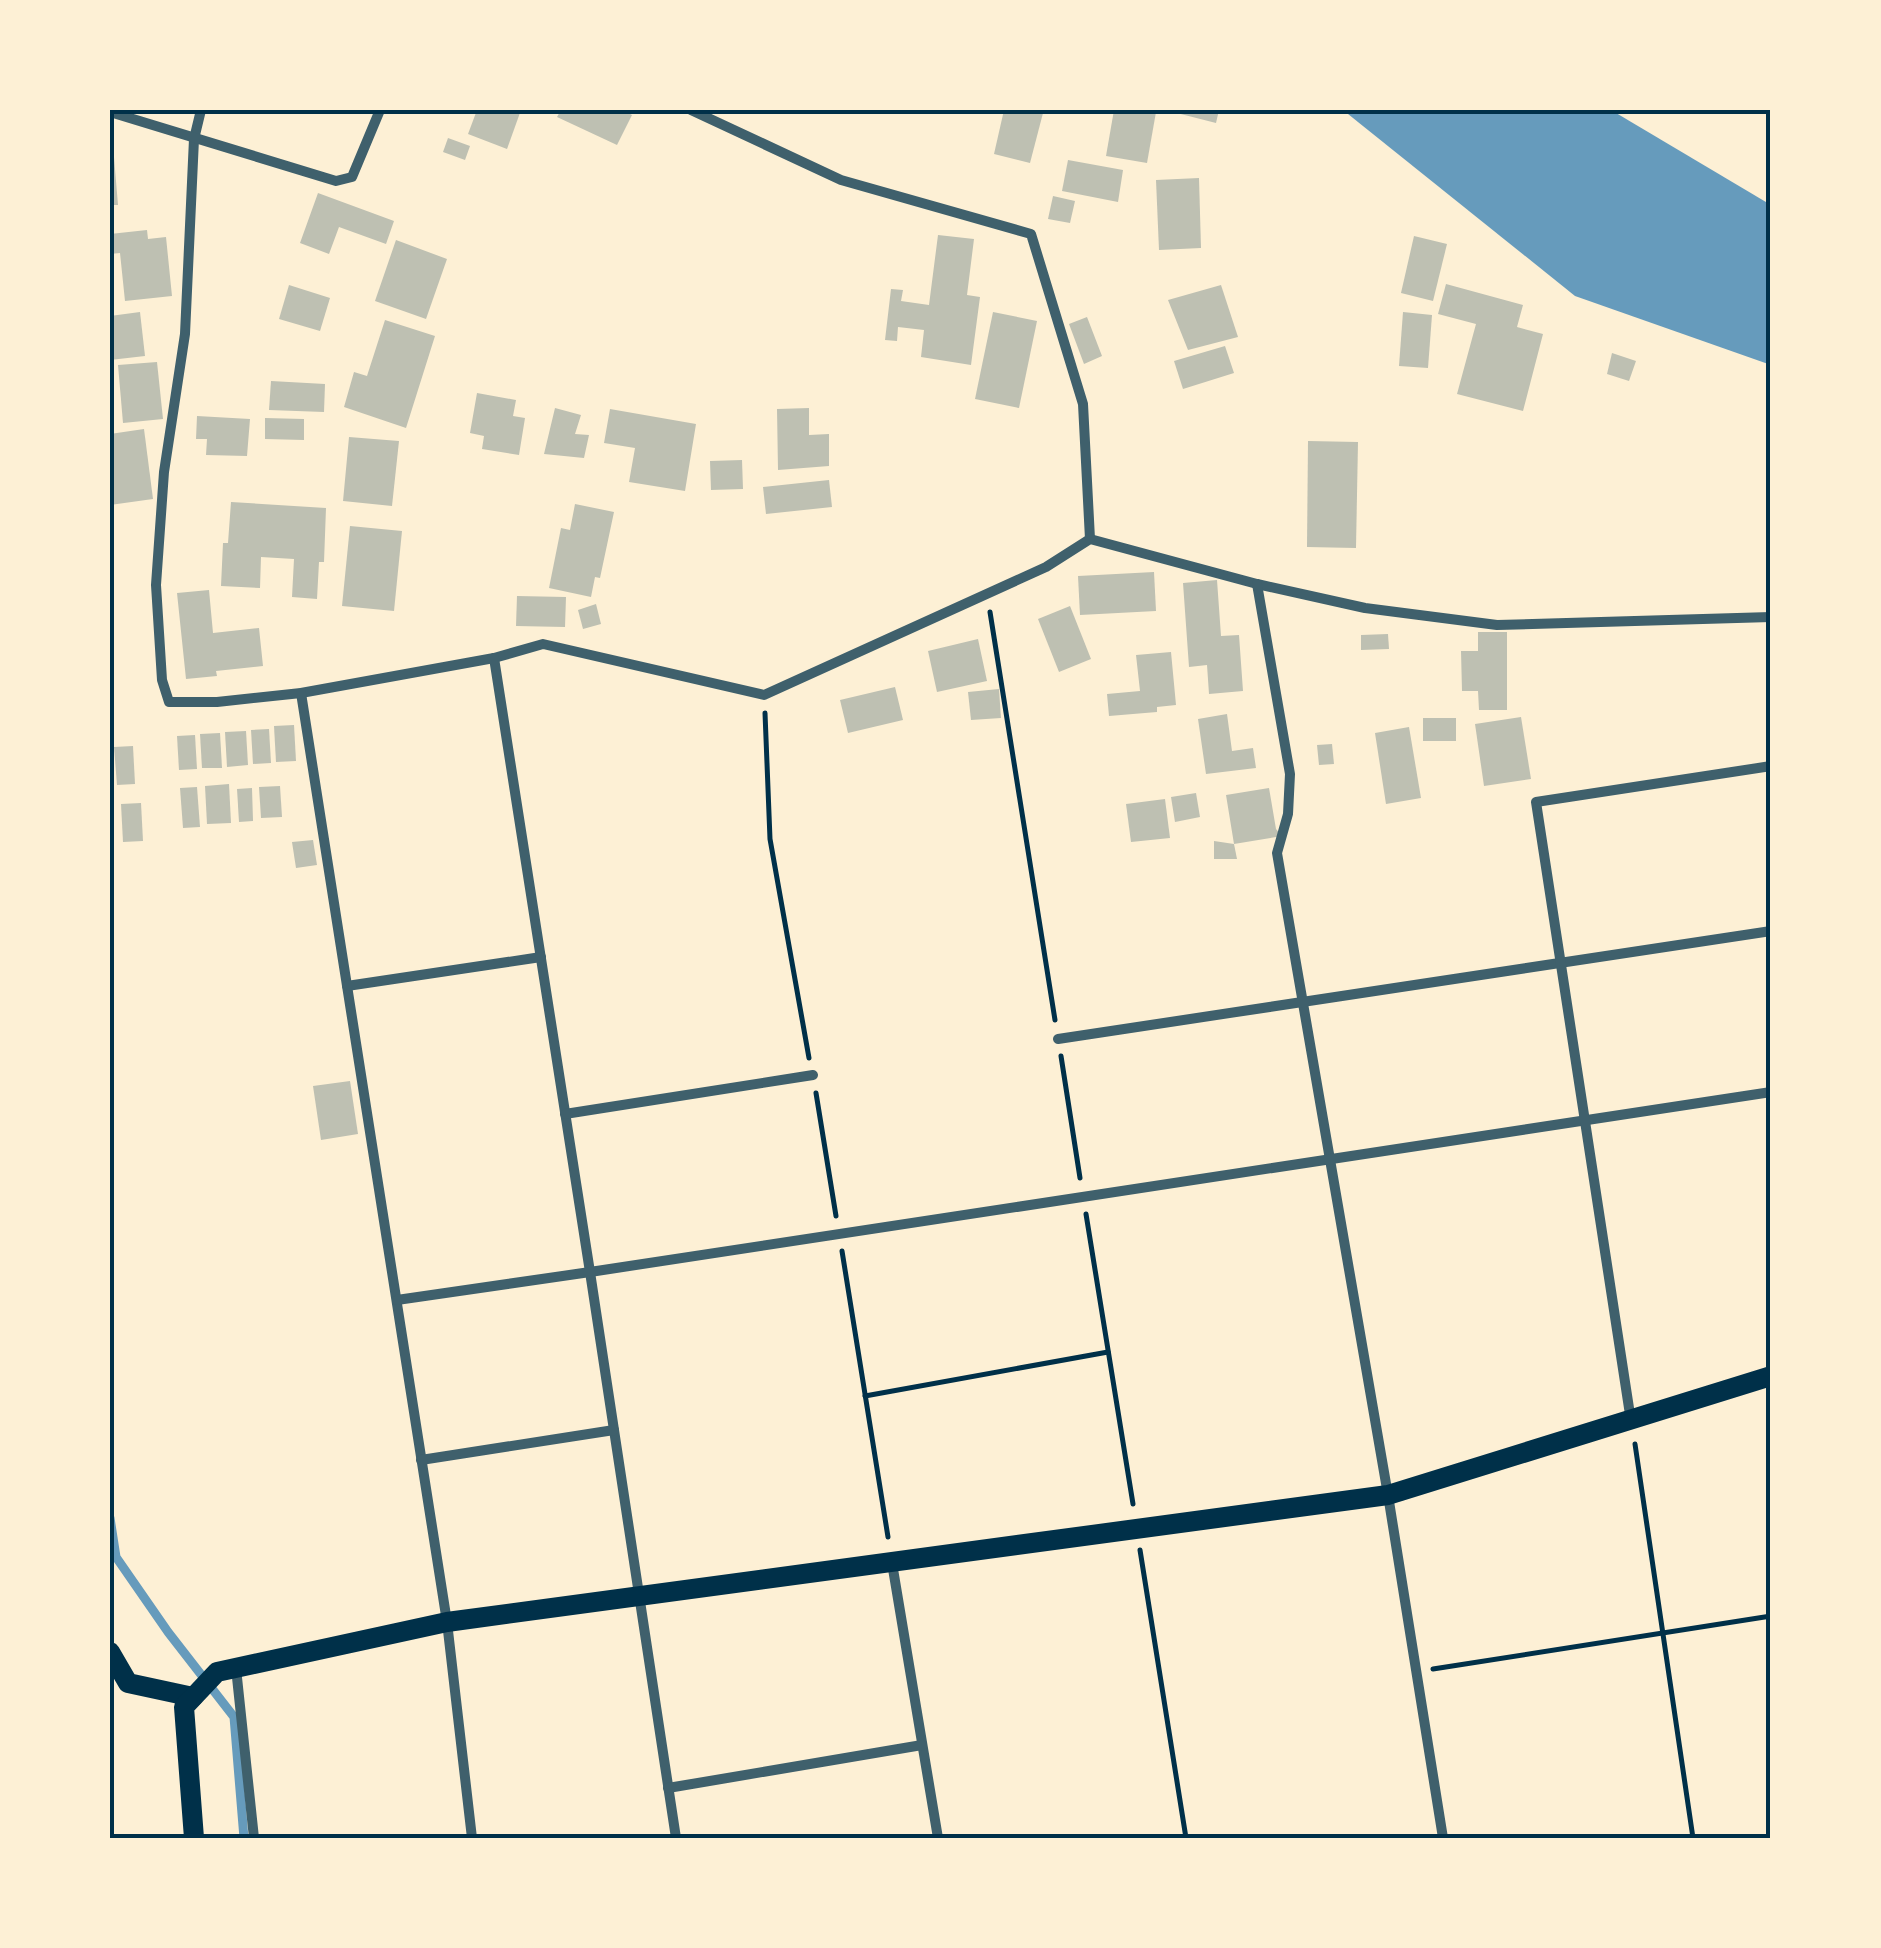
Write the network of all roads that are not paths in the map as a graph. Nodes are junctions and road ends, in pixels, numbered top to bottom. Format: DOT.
graph roads {
  1 [pos="201,110"];
  2 [pos="380,110"];
  3 [pos="690,110"];
  4 [pos="110,112"];
  5 [pos="194,139"];
  6 [pos="1090,539"];
  7 [pos="1257,584"];
  8 [pos="1770,618"];
  9 [pos="494,658"];
  10 [pos="302,693"];
  11 [pos="1771,766"];
  12 [pos="1771,931"];
  13 [pos="541,956"];
  14 [pos="1562,964"];
  15 [pos="347,986"];
  16 [pos="1302,1000"];
  17 [pos="1058,1040"];
  18 [pos="812,1075"];
  19 [pos="1771,1092"];
  20 [pos="565,1114"];
  21 [pos="1586,1122"];
  22 [pos="1330,1160"];
  23 [pos="590,1272"];
  24 [pos="396,1300"];
  25 [pos="1771,1376"];
  26 [pos="1632,1422"];
  27 [pos="614,1430"];
  28 [pos="421,1460"];
  29 [pos="1388,1496"];
  30 [pos="892,1562"];
  31 [pos="639,1596"];
  32 [pos="447,1622"];
  33 [pos="110,1652"];
  34 [pos="226,1670"];
  35 [pos="193,1697"];
  36 [pos="922,1745"];
  37 [pos="668,1788"];
  38 [pos="194,1838"];
  39 [pos="254,1838"];
  40 [pos="472,1838"];
  41 [pos="676,1838"];
  42 [pos="938,1838"];
  43 [pos="1443,1838"];
  1 -- 5 [label="street"];
  2 -- 5 [label="street"];
  3 -- 6 [label="street"];
  4 -- 5 [label="street"];
  5 -- 10 [label="street"];
  6 -- 7 [label="street"];
  6 -- 9 [label="street"];
  7 -- 8 [label="street"];
  7 -- 16 [label="street"];
  9 -- 10 [label="street"];
  9 -- 13 [label="street"];
  10 -- 15 [label="street"];
  11 -- 14 [label="street"];
  12 -- 14 [label="street"];
  13 -- 15 [label="street"];
  13 -- 20 [label="street"];
  14 -- 16 [label="street"];
  14 -- 21 [label="street"];
  15 -- 24 [label="street"];
  16 -- 17 [label="street"];
  16 -- 22 [label="street"];
  18 -- 20 [label="street"];
  19 -- 21 [label="street"];
  20 -- 23 [label="street"];
  21 -- 22 [label="street"];
  21 -- 26 [label="street"];
  22 -- 23 [label="street"];
  22 -- 29 [label="street"];
  23 -- 24 [label="street"];
  23 -- 27 [label="street"];
  24 -- 28 [label="street"];
  25 -- 26 [label="main road"];
  26 -- 29 [label="main road"];
  27 -- 28 [label="street"];
  27 -- 31 [label="street"];
  28 -- 32 [label="street"];
  29 -- 30 [label="main road"];
  29 -- 43 [label="street"];
  30 -- 31 [label="main road"];
  30 -- 36 [label="street"];
  31 -- 32 [label="main road"];
  31 -- 37 [label="street"];
  32 -- 34 [label="main road"];
  32 -- 40 [label="street"];
  33 -- 35 [label="main road"];
  34 -- 35 [label="main road"];
  34 -- 39 [label="street"];
  35 -- 38 [label="main road"];
  36 -- 37 [label="street"];
  36 -- 42 [label="street"];
  37 -- 41 [label="street"];
}
